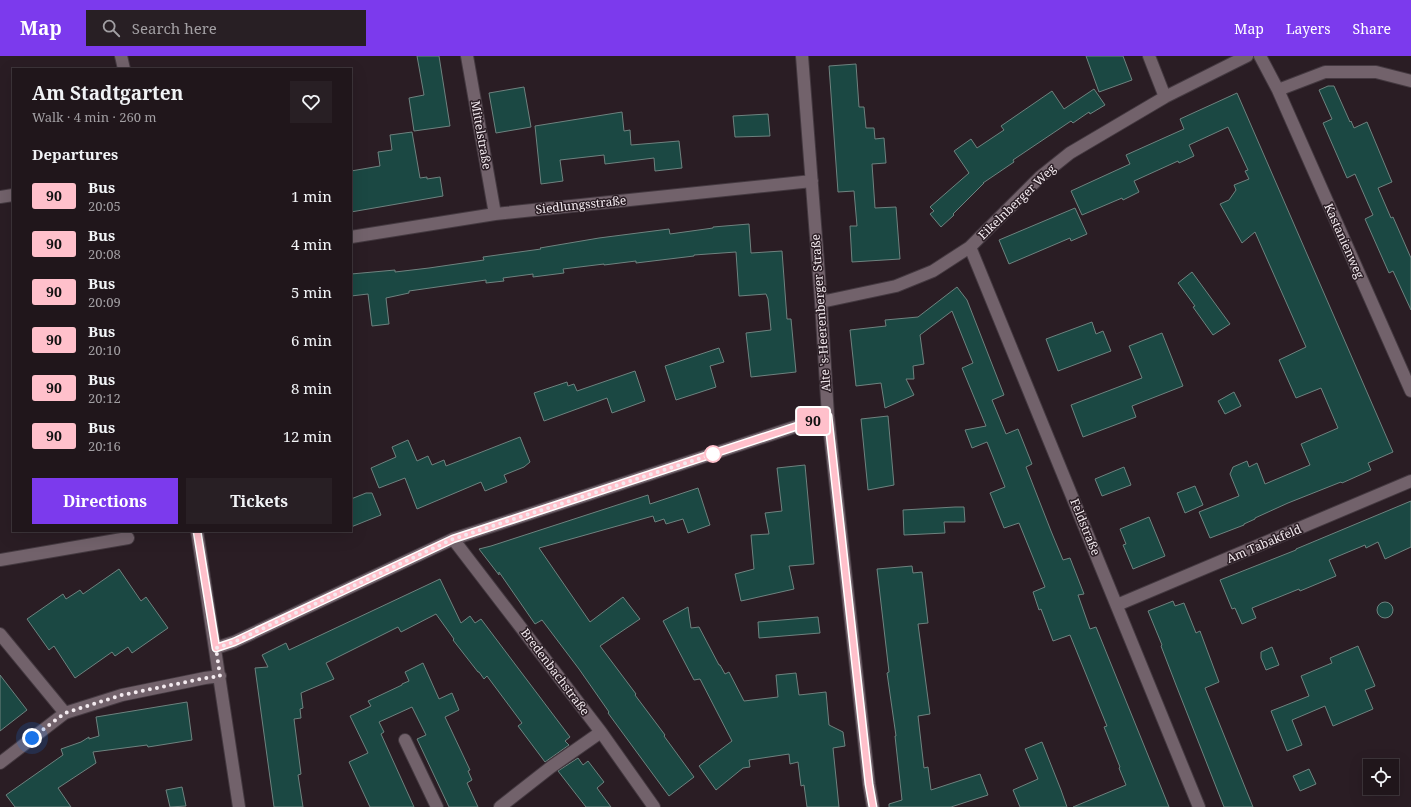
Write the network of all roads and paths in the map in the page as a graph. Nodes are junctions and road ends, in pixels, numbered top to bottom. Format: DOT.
graph roads {
  1 [pos="121,56"];
  2 [pos="467,56"];
  3 [pos="802,56"];
  4 [pos="1149,56"];
  5 [pos="1247,56"];
  6 [pos="1260,56"];
  7 [pos="124,68"];
  8 [pos="1411,81"];
  9 [pos="1278,90"];
  10 [pos="1165,97"];
  11 [pos="812,182"];
  12 [pos="12,195"];
  13 [pos="0,197"];
  14 [pos="495,214"];
  15 [pos="352,237"];
  16 [pos="970,247"];
  17 [pos="821,302"];
  18 [pos="1411,392"];
  19 [pos="828,416"];
  20 [pos="1411,481"];
  21 [pos="197,532"];
  22 [pos="128,538"];
  23 [pos="453,539"];
  24 [pos="0,560"];
  25 [pos="1117,605"];
  26 [pos="0,634"];
  27 [pos="216,648"];
  28 [pos="220,676"];
  29 [pos="65,713"];
  30 [pos="601,732"];
  31 [pos="405,740"];
  32 [pos="0,763"];
  33 [pos="239,807"];
  34 [pos="437,807"];
  35 [pos="500,807"];
  36 [pos="654,807"];
  37 [pos="873,807"];
  38 [pos="1199,807"];
  1 -- 7 [label="street"];
  2 -- 14 [label="street, Mittelstraße"];
  3 -- 11 [label="street, Alte 's-Heerenberger Straße"];
  4 -- 10 [label="street"];
  5 -- 10 [label="street, Eikelnberger Weg"];
  6 -- 9 [label="street, Kastanienweg"];
  8 -- 9 [label="street"];
  9 -- 18 [label="street, Kastanienweg"];
  10 -- 16 [label="street, Eikelnberger Weg"];
  11 -- 14 [label="street, Siedlungsstraße"];
  11 -- 17 [label="street, Alte 's-Heerenberger Straße"];
  12 -- 13 [label="street"];
  14 -- 15 [label="street, Siedlungsstraße"];
  16 -- 17 [label="street, Eikelnberger Weg"];
  16 -- 25 [label="street, Feldstraße"];
  17 -- 19 [label="street, Alte 's-Heerenberger Straße"];
  19 -- 23 [label="street"];
  19 -- 37 [label="street, Alte 's-Heerenberger Straße"];
  20 -- 25 [label="street, Am Tabakfeld"];
  21 -- 27 [label="street"];
  22 -- 24 [label="street"];
  23 -- 27 [label="street"];
  23 -- 30 [label="street, Bredenbachstraße"];
  25 -- 38 [label="street, Feldstraße"];
  26 -- 29 [label="street"];
  27 -- 28 [label="street"];
  28 -- 29 [label="street"];
  28 -- 33 [label="street"];
  29 -- 32 [label="street"];
  30 -- 35 [label="street"];
  30 -- 36 [label="street, Bredenbachstraße"];
  31 -- 34 [label="street"];
}
